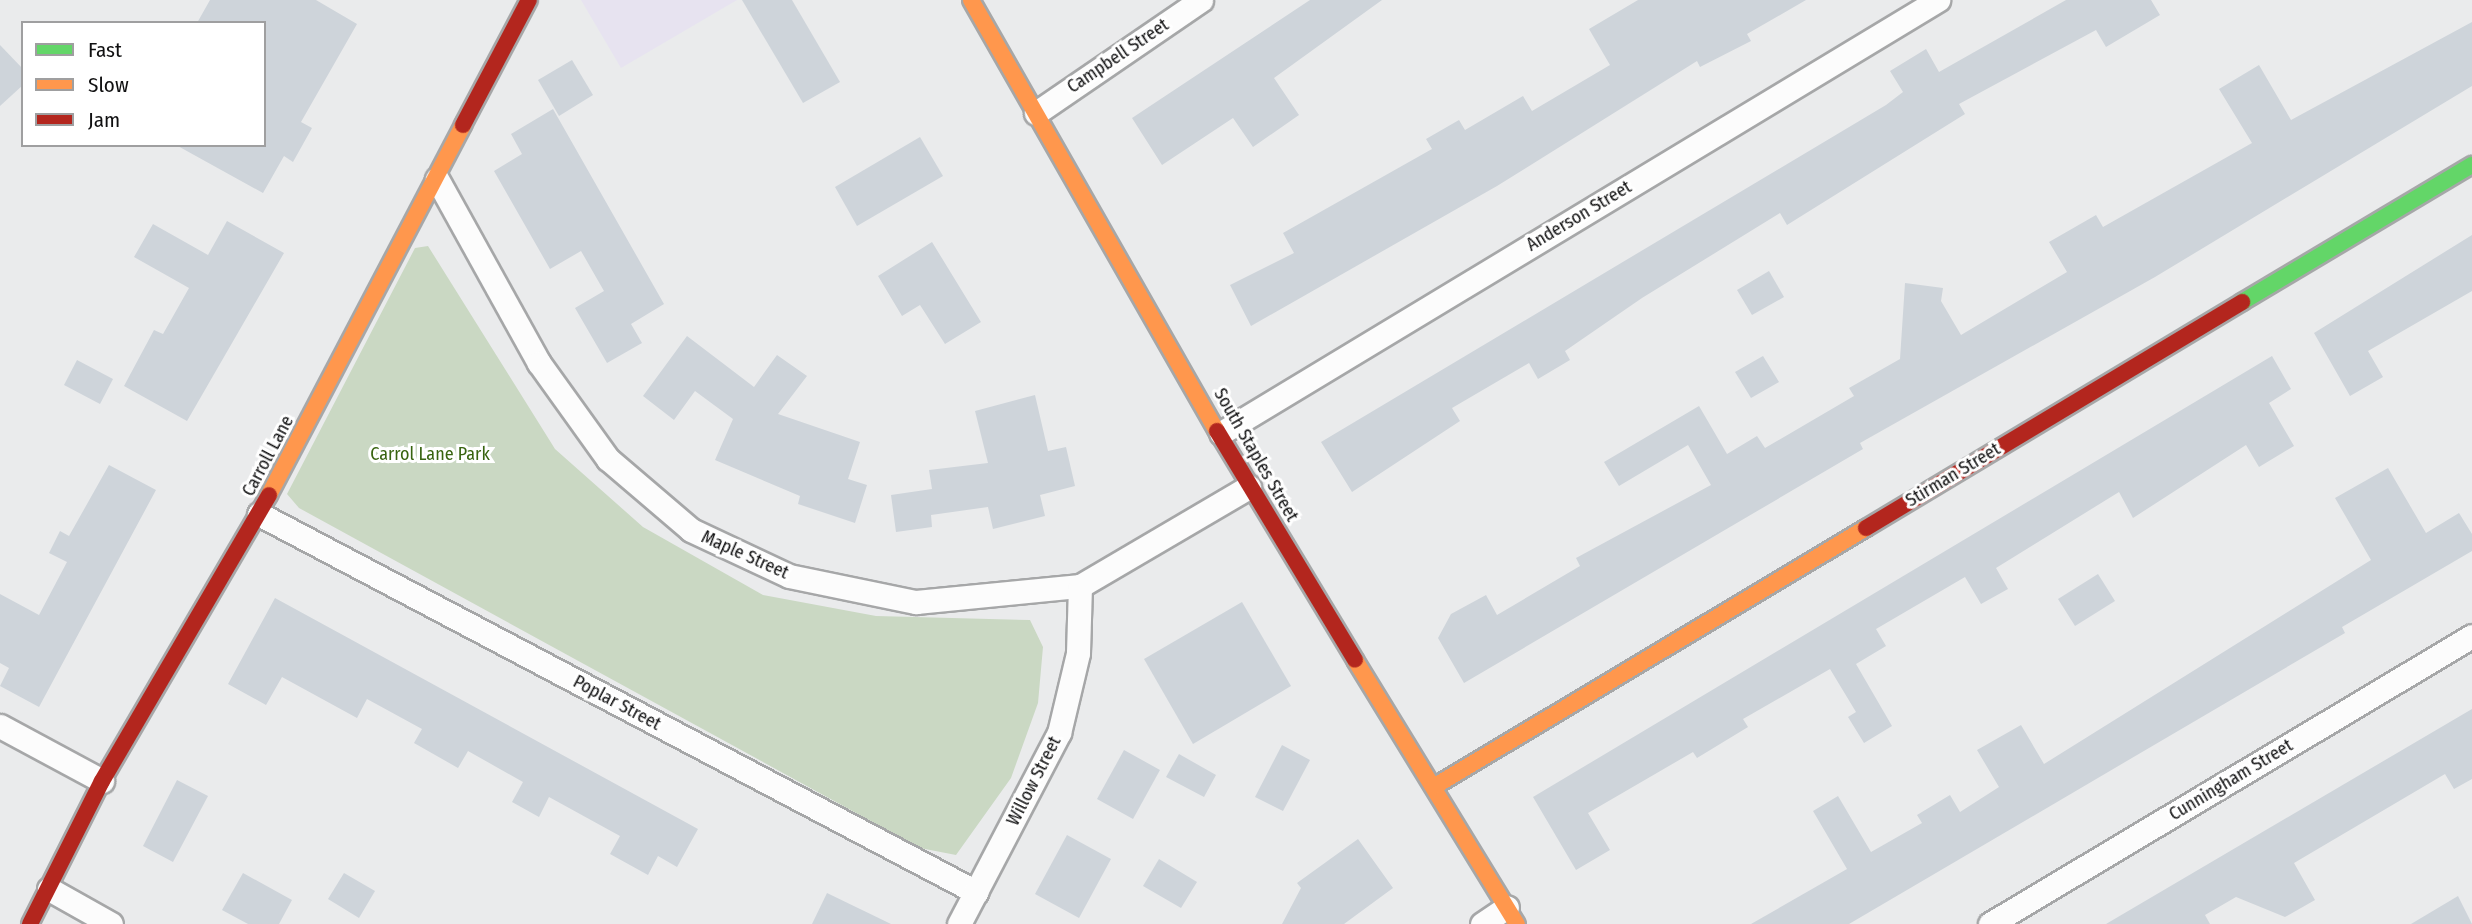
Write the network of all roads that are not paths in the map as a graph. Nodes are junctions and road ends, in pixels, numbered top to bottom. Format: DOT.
graph roads {
  1 [pos="529,0"];
  2 [pos="971,0"];
  3 [pos="1201,0"];
  4 [pos="1938,0"];
  5 [pos="1036,113"];
  6 [pos="2472,165"];
  7 [pos="437,179"];
  8 [pos="1221,433"];
  9 [pos="1249,487"];
  10 [pos="259,514"];
  11 [pos="1080,586"];
  12 [pos="2472,636"];
  13 [pos="0,726"];
  14 [pos="102,781"];
  15 [pos="1435,786"];
  16 [pos="49,890"];
  17 [pos="976,892"];
  18 [pos="1512,916"];
  19 [pos="30,924"];
  20 [pos="111,924"];
  21 [pos="959,924"];
  22 [pos="1482,924"];
  23 [pos="1990,924"];
  1 -- 7 [label="street, Carroll Lane"];
  2 -- 5 [label="street, South Staples Street"];
  3 -- 5 [label="street, Campbell Street"];
  4 -- 8 [label="street, Anderson Street"];
  5 -- 8 [label="street, South Staples Street"];
  6 -- 15 [label="street, Stirman Street"];
  7 -- 10 [label="street, Carroll Lane"];
  7 -- 11 [label="street, Maple Street"];
  8 -- 9 [label="street, South Staples Street"];
  9 -- 11 [label="street, Maple Street"];
  9 -- 15 [label="street, South Staples Street"];
  10 -- 14 [label="street, Carroll Lane"];
  10 -- 17 [label="street, Poplar Street"];
  11 -- 17 [label="street, Willow Street"];
  12 -- 23 [label="street, Cunningham Street"];
  13 -- 14 [label="street"];
  14 -- 16 [label="street, Carroll Lane"];
  15 -- 18 [label="street, South Staples Street"];
  16 -- 19 [label="street, Carroll Lane"];
  16 -- 20 [label="street"];
  17 -- 21 [label="street, Willow Street"];
  18 -- 22 [label="street"];
}
